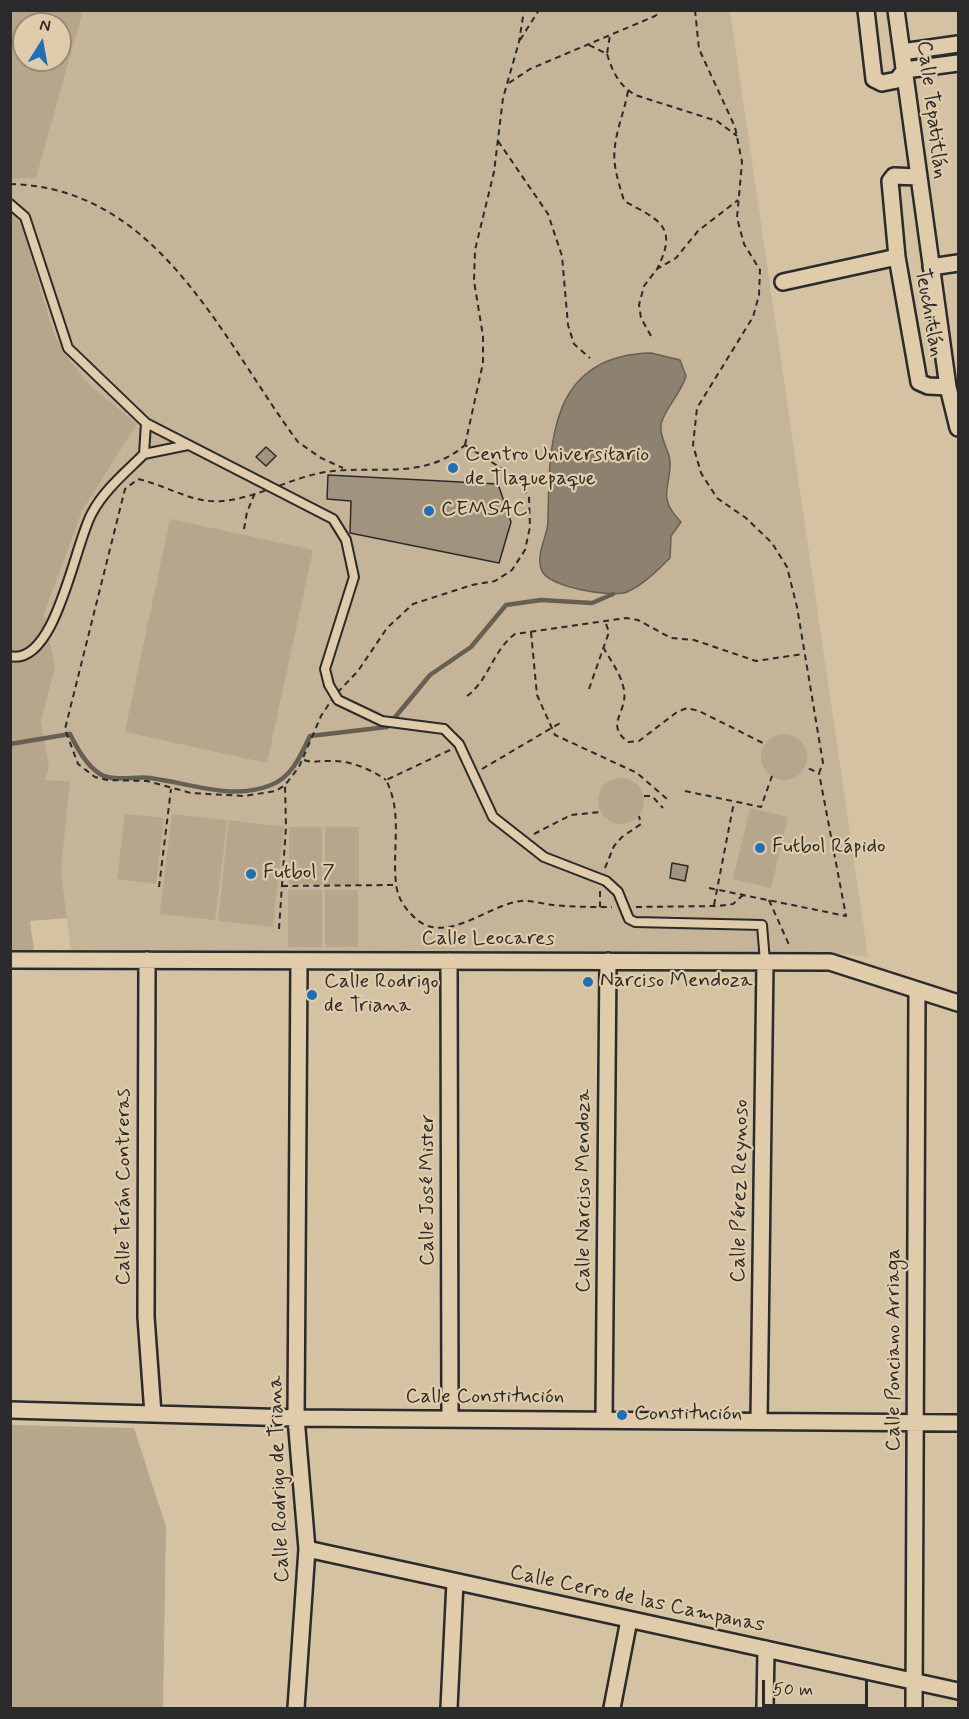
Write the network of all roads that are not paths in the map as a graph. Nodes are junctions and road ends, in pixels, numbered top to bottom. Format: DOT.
graph roads {
  1 [pos="866,10"];
  2 [pos="896,10"];
  3 [pos="958,45"];
  4 [pos="902,52"];
  5 [pos="958,63"];
  6 [pos="905,70"];
  7 [pos="918,177"];
  8 [pos="10,204"];
  9 [pos="897,257"];
  10 [pos="958,263"];
  11 [pos="931,267"];
  12 [pos="783,282"];
  13 [pos="948,387"];
  14 [pos="146,423"];
  15 [pos="958,428"];
  16 [pos="188,445"];
  17 [pos="144,454"];
  18 [pos="10,656"];
  19 [pos="10,960"];
  20 [pos="147,960"];
  21 [pos="299,960"];
  22 [pos="449,961"];
  23 [pos="608,962"];
  24 [pos="765,962"];
  25 [pos="917,992"];
  26 [pos="958,1003"];
  27 [pos="10,1410"];
  28 [pos="153,1414"];
  29 [pos="296,1418"];
  30 [pos="450,1419"];
  31 [pos="604,1420"];
  32 [pos="759,1421"];
  33 [pos="916,1423"];
  34 [pos="958,1423"];
  35 [pos="308,1550"];
  36 [pos="456,1582"];
  37 [pos="629,1620"];
  38 [pos="766,1649"];
  39 [pos="914,1682"];
  40 [pos="958,1691"];
  41 [pos="297,1708"];
  42 [pos="449,1708"];
  43 [pos="612,1708"];
  44 [pos="765,1708"];
  45 [pos="914,1708"];
  1 -- 6 [label="street"];
  2 -- 4 [label="street, Calle Tepatitlán"];
  3 -- 4 [label="street"];
  4 -- 6 [label="street, Calle Tepatitlán"];
  5 -- 6 [label="street"];
  6 -- 7 [label="street, Calle Tepatitlán"];
  7 -- 9 [label="street, Teuchitlán"];
  7 -- 11 [label="street, Calle Tepatitlán"];
  8 -- 14 [label="lane"];
  9 -- 12 [label="street, Teuchitlán"];
  9 -- 13 [label="street, Teuchitlán"];
  10 -- 11 [label="street, Teuchitlán"];
  11 -- 13 [label="street, Calle Tepatitlán"];
  13 -- 15 [label="street, Calle Tepatitlán"];
  14 -- 16 [label="lane"];
  14 -- 17 [label="lane"];
  16 -- 17 [label="lane"];
  16 -- 24 [label="lane"];
  17 -- 18 [label="lane"];
  19 -- 20 [label="street, Calle Leocares"];
  20 -- 21 [label="street, Calle Leocares"];
  20 -- 28 [label="street, Calle Terán Contreras"];
  21 -- 22 [label="street, Calle Leocares"];
  21 -- 29 [label="street, Calle Rodrigo de Triana"];
  22 -- 23 [label="street, Calle Leocares"];
  22 -- 30 [label="street, Calle José Mister"];
  23 -- 24 [label="street, Calle Leocares"];
  23 -- 31 [label="street, Calle Narciso Mendoza"];
  24 -- 25 [label="street, Calle Leocares"];
  24 -- 32 [label="street, Calle Pérez Reynoso"];
  25 -- 26 [label="street, Calle Leocares"];
  25 -- 33 [label="street, Calle Ponciano Arriaga"];
  27 -- 28 [label="street, Calle Constitución"];
  28 -- 29 [label="street, Calle Constitución"];
  29 -- 30 [label="street, Calle Constitución"];
  29 -- 35 [label="street, Calle Rodrigo de Triana"];
  30 -- 31 [label="street, Calle Constitución"];
  31 -- 32 [label="street, Calle Constitución"];
  32 -- 33 [label="street, Calle Constitución"];
  33 -- 34 [label="street, Calle Constitución"];
  33 -- 39 [label="street, Calle Ponciano Arriaga"];
  35 -- 36 [label="street, Calle Cerro de las Campanas"];
  35 -- 41 [label="street, Calle Rodrigo de Triana"];
  36 -- 37 [label="street, Calle Cerro de las Campanas"];
  36 -- 42 [label="street"];
  37 -- 38 [label="street, Calle Cerro de las Campanas"];
  37 -- 43 [label="street"];
  38 -- 39 [label="street, Calle Cerro de las Campanas"];
  38 -- 44 [label="street"];
  39 -- 40 [label="street, Calle Cerro de las Campanas"];
  39 -- 45 [label="street, Calle Ponciano Arriaga"];
}
